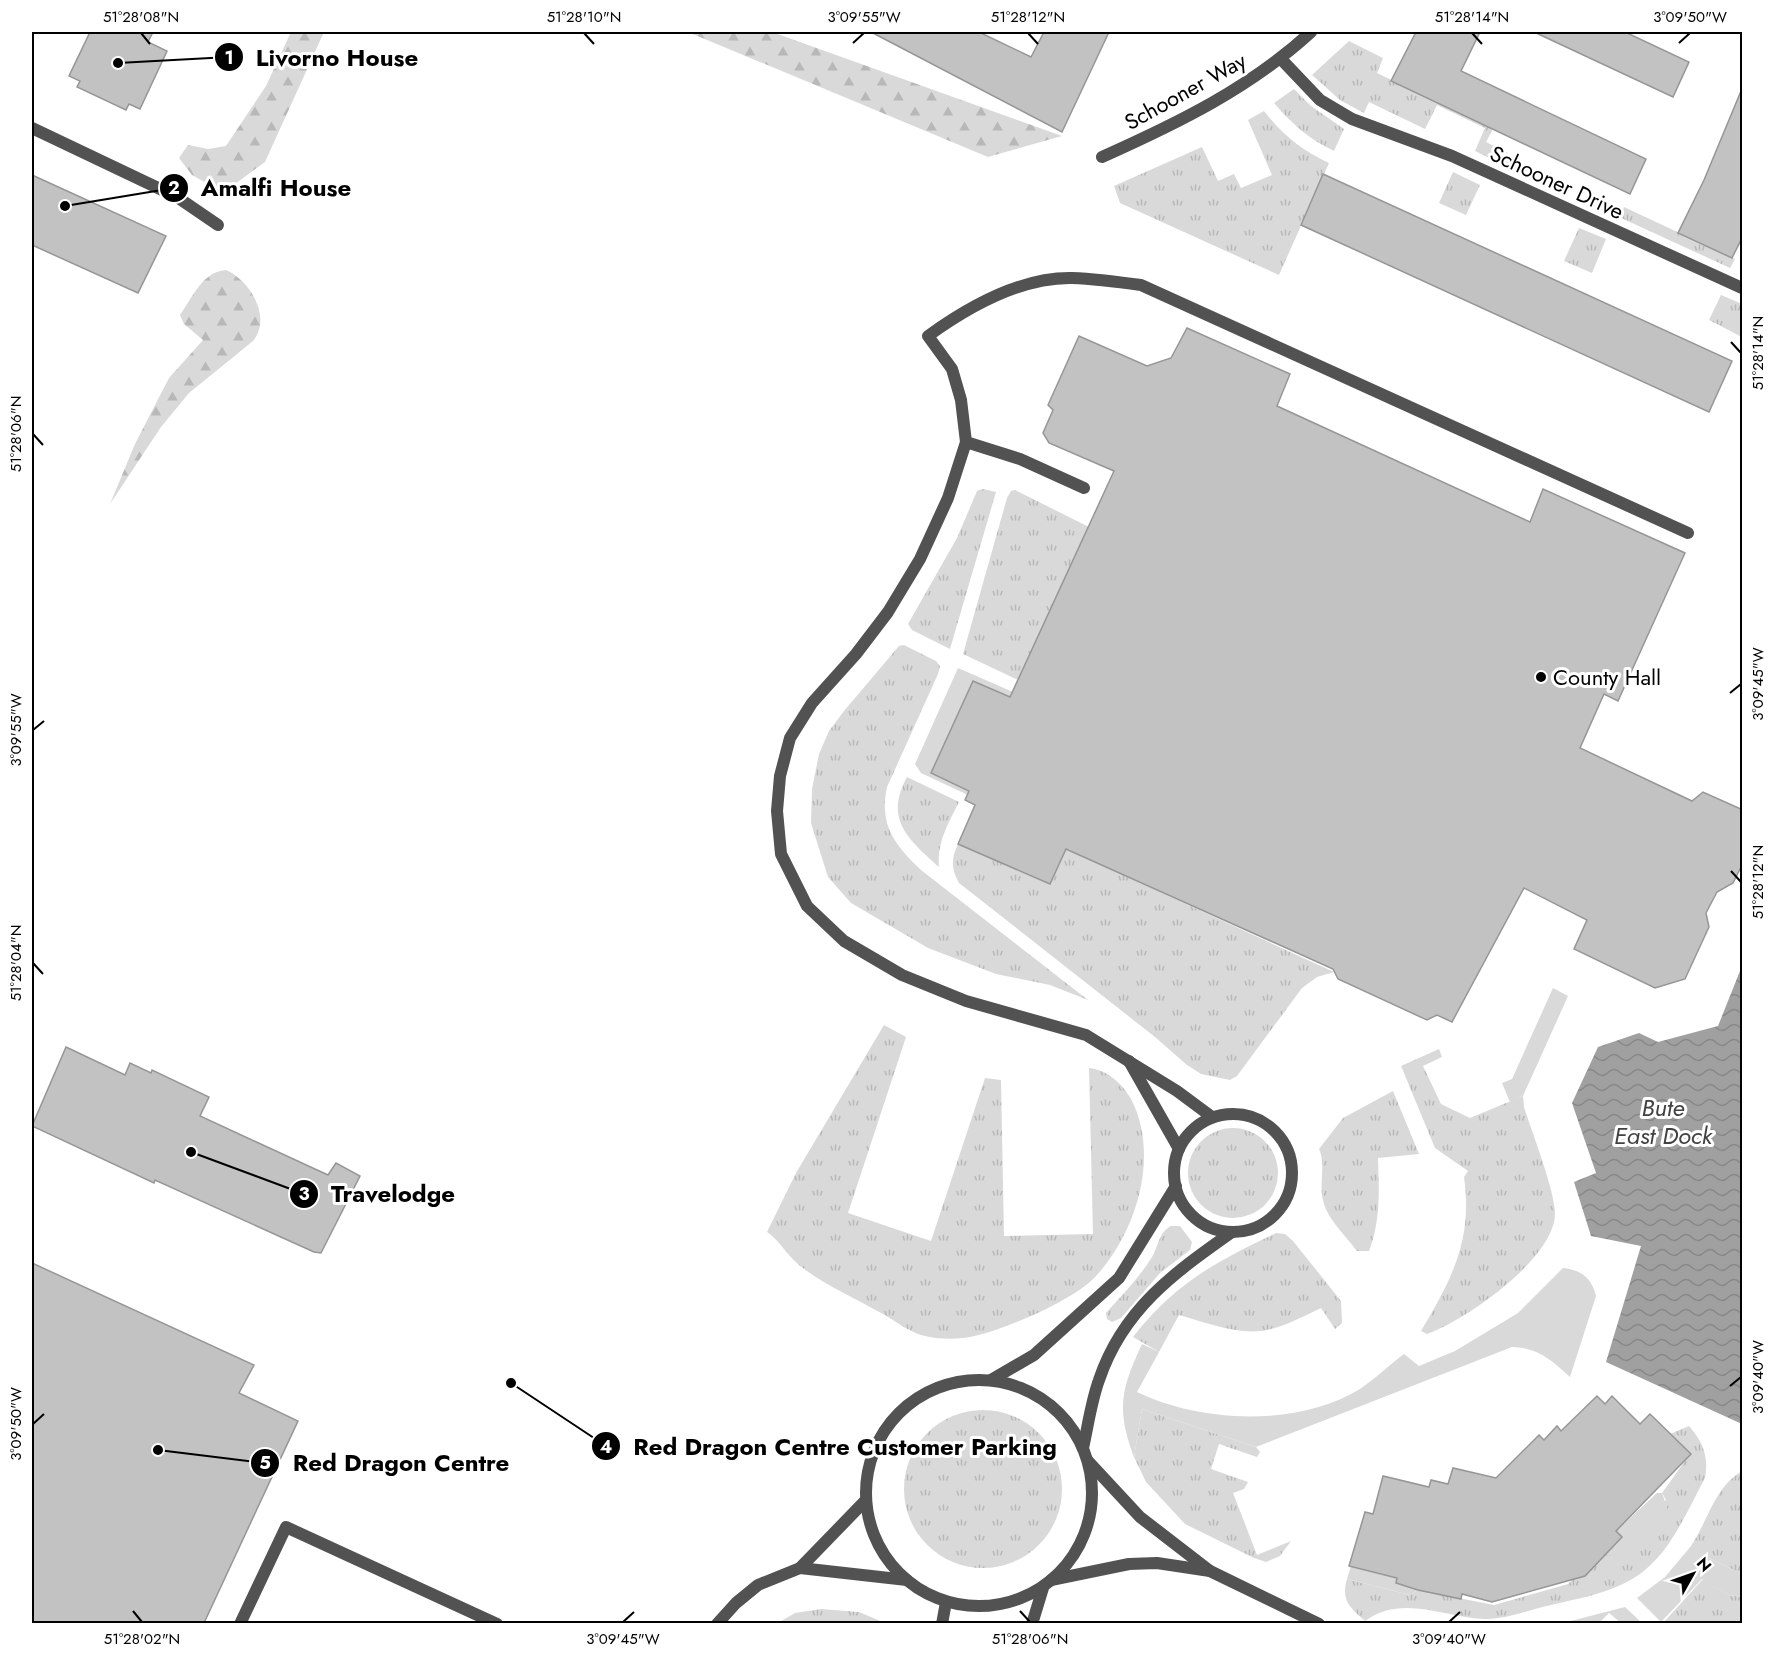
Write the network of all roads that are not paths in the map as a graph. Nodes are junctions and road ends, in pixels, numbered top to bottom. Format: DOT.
graph roads {
  1 [pos="1311,32"];
  2 [pos="1281,59"];
  3 [pos="32,128"];
  4 [pos="1102,157"];
  5 [pos="218,225"];
  6 [pos="1743,288"];
  7 [pos="966,442"];
  8 [pos="1084,488"];
  9 [pos="1688,533"];
  10 [pos="1126,1057"];
  11 [pos="1212,1117"];
  12 [pos="1179,1149"];
  13 [pos="1176,1186"];
  14 [pos="1232,1232"];
  15 [pos="991,1380"];
  16 [pos="1083,1448"];
  17 [pos="1088,1461"];
  18 [pos="866,1500"];
  19 [pos="800,1568"];
  20 [pos="1210,1571"];
  21 [pos="907,1580"];
  22 [pos="1047,1584"];
  23 [pos="946,1602"];
  24 [pos="240,1623"];
  25 [pos="496,1623"];
  26 [pos="717,1623"];
  27 [pos="942,1623"];
  28 [pos="1032,1623"];
  29 [pos="1319,1623"];
  1 -- 2 [label="street, Schooner Way"];
  2 -- 4 [label="street, Schooner Way"];
  2 -- 6 [label="street, Schooner Drive"];
  3 -- 5 [label="street"];
  7 -- 8 [label="street"];
  7 -- 9 [label="street"];
  7 -- 10 [label="street"];
  10 -- 11 [label="street"];
  10 -- 12 [label="street"];
  11 -- 12 [label="street"];
  11 -- 14 [label="street"];
  12 -- 13 [label="street"];
  13 -- 14 [label="street"];
  13 -- 15 [label="street"];
  14 -- 16 [label="street"];
  15 -- 16 [label="street"];
  15 -- 18 [label="street"];
  16 -- 17 [label="street"];
  17 -- 20 [label="street"];
  17 -- 22 [label="street"];
  18 -- 19 [label="street"];
  18 -- 21 [label="street"];
  19 -- 21 [label="street"];
  19 -- 26 [label="street"];
  20 -- 22 [label="street"];
  20 -- 29 [label="street"];
  21 -- 23 [label="street"];
  22 -- 23 [label="street"];
  22 -- 28 [label="street"];
  23 -- 27 [label="street"];
  24 -- 25 [label="street"];
}
